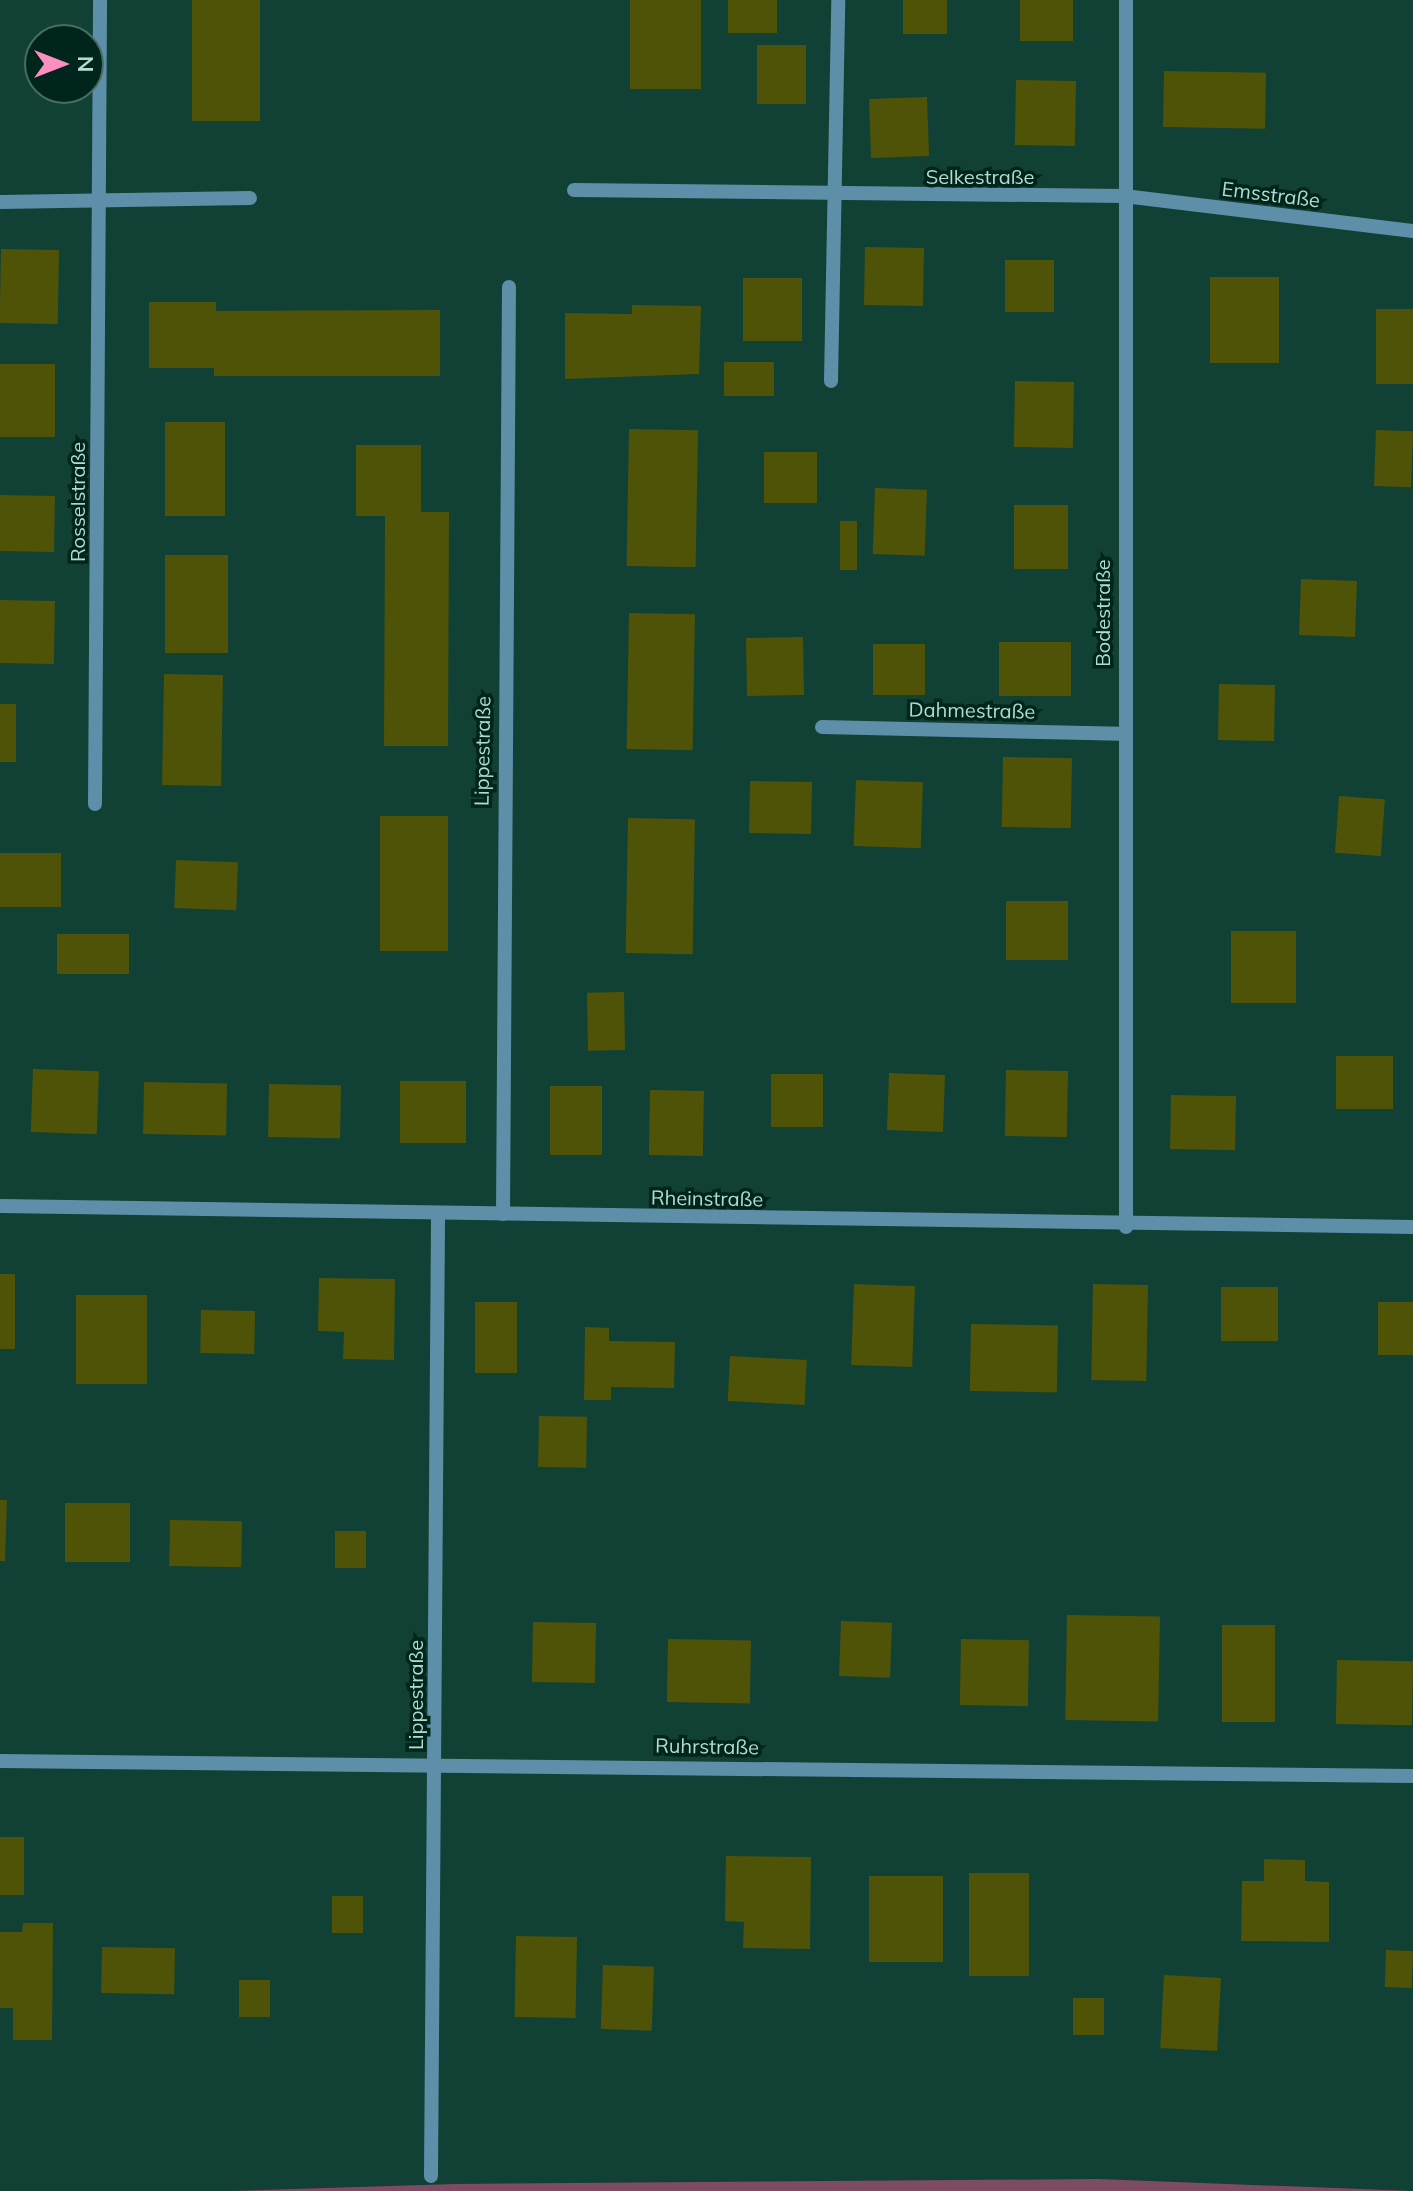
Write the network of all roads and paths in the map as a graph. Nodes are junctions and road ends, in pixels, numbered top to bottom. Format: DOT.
graph roads {
  1 [pos="100,0"];
  2 [pos="838,0"];
  3 [pos="1126,0"];
  4 [pos="574,190"];
  5 [pos="1124,196"];
  6 [pos="836,197"];
  7 [pos="250,198"];
  8 [pos="100,201"];
  9 [pos="0,202"];
  10 [pos="1413,231"];
  11 [pos="509,287"];
  12 [pos="831,381"];
  13 [pos="822,727"];
  14 [pos="1121,734"];
  15 [pos="95,804"];
  16 [pos="0,1206"];
  17 [pos="438,1214"];
  18 [pos="503,1214"];
  19 [pos="1126,1227"];
  20 [pos="1413,1227"];
  21 [pos="0,1761"];
  22 [pos="435,1763"];
  23 [pos="1413,1776"];
  24 [pos="431,2176"];
  1 -- 8 [label="street, Rosselstraße"];
  2 -- 6 [label="street"];
  3 -- 5 [label="street, Bodestraße"];
  4 -- 6 [label="street, Selkestraße"];
  5 -- 6 [label="street, Selkestraße"];
  5 -- 10 [label="street, Emsstraße"];
  5 -- 14 [label="street, Bodestraße"];
  6 -- 12 [label="street"];
  7 -- 8 [label="street"];
  8 -- 9 [label="street"];
  8 -- 15 [label="street, Rosselstraße"];
  11 -- 18 [label="street, Lippestraße"];
  13 -- 14 [label="street, Dahmestraße"];
  14 -- 19 [label="street, Bodestraße"];
  16 -- 17 [label="street, Rheinstraße"];
  17 -- 18 [label="street, Rheinstraße"];
  17 -- 22 [label="street, Lippestraße"];
  18 -- 19 [label="street, Rheinstraße"];
  19 -- 20 [label="street, Rheinstraße"];
  21 -- 22 [label="street, Ruhrstraße"];
  22 -- 23 [label="street, Ruhrstraße"];
  22 -- 24 [label="street, Lippestraße"];
}
